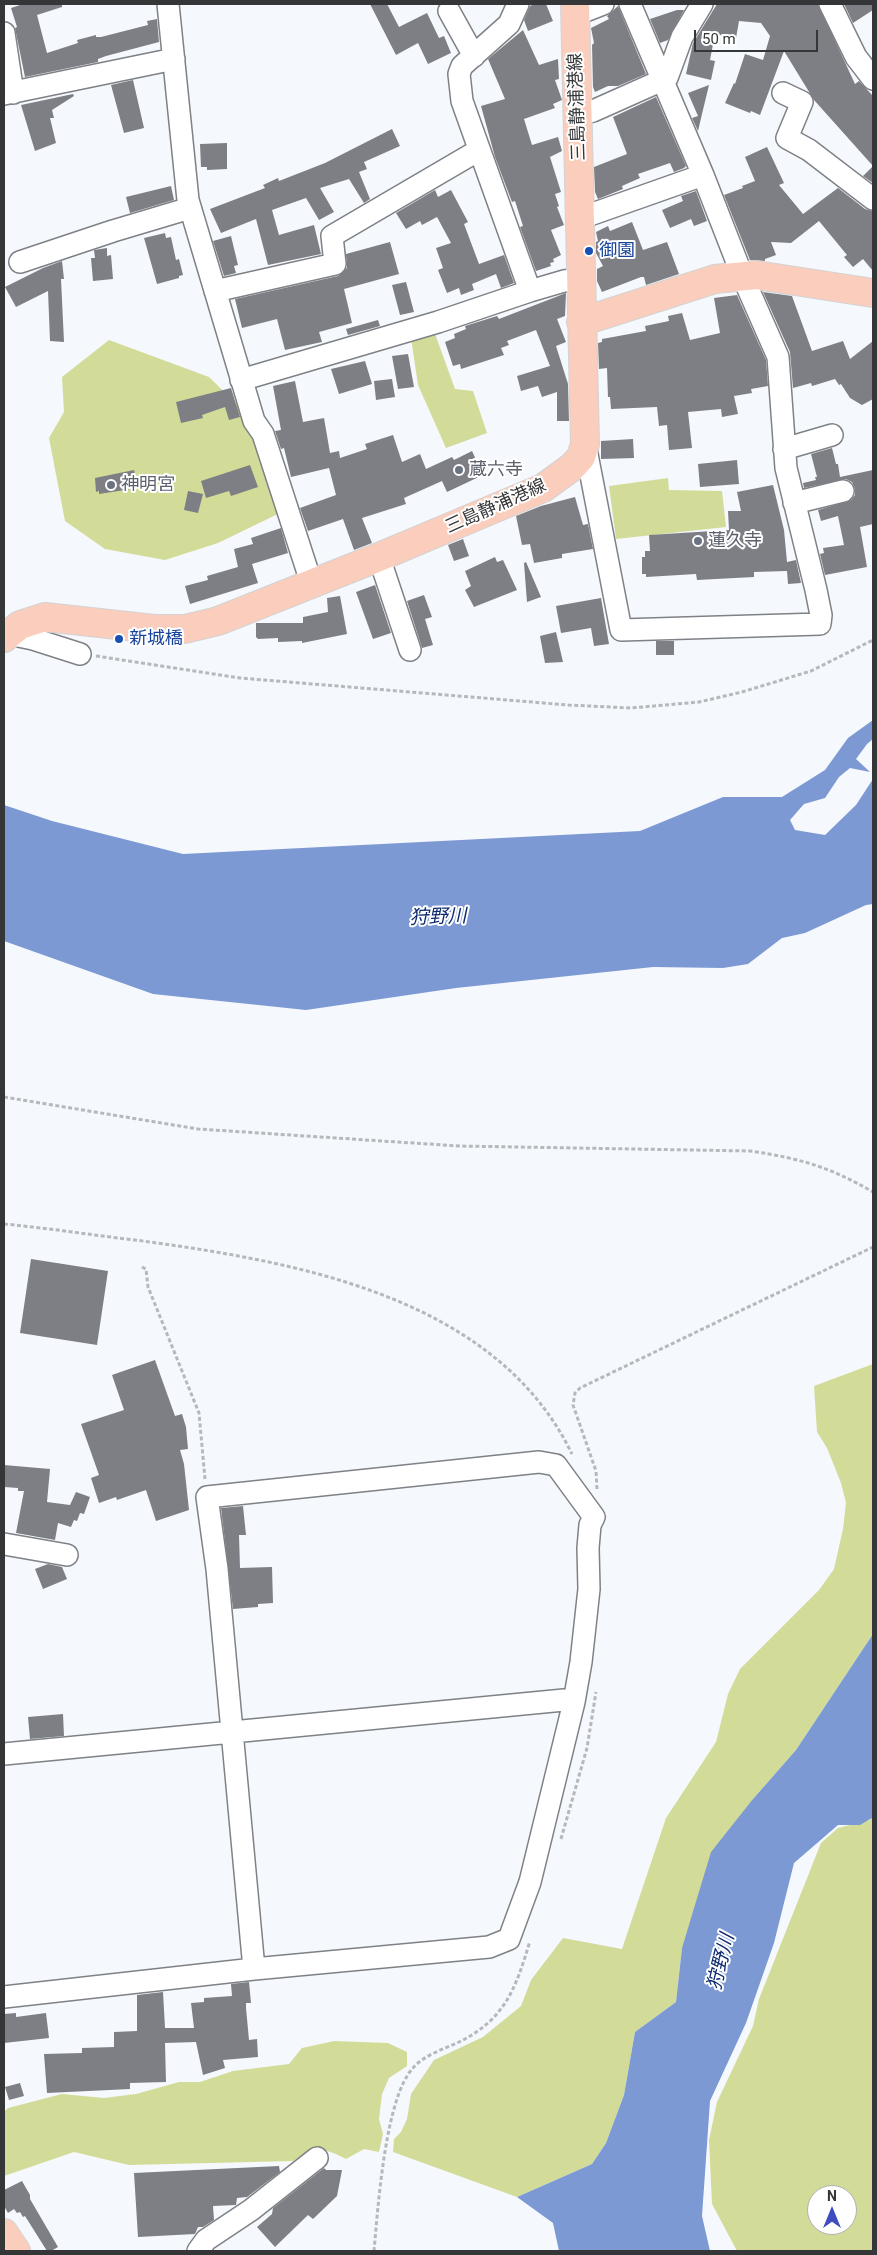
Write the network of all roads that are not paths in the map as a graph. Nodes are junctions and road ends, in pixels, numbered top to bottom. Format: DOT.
graph roads {
  1 [pos="168,4"];
  2 [pos="518,4"];
  3 [pos="603,4"];
  4 [pos="630,4"];
  5 [pos="702,4"];
  6 [pos="830,4"];
  7 [pos="575,9"];
  8 [pos="449,11"];
  9 [pos="4,33"];
  10 [pos="474,56"];
  11 [pos="174,59"];
  12 [pos="873,79"];
  13 [pos="663,80"];
  14 [pos="8,94"];
  15 [pos="783,94"];
  16 [pos="578,114"];
  17 [pos="479,150"];
  18 [pos="703,175"];
  19 [pos="873,199"];
  20 [pos="190,208"];
  21 [pos="581,218"];
  22 [pos="20,262"];
  23 [pos="742,275"];
  24 [pos="581,279"];
  25 [pos="215,291"];
  26 [pos="530,292"];
  27 [pos="873,293"];
  28 [pos="581,322"];
  29 [pos="241,380"];
  30 [pos="832,435"];
  31 [pos="585,444"];
  32 [pos="784,449"];
  33 [pos="843,491"];
  34 [pos="794,504"];
  35 [pos="379,557"];
  36 [pos="312,585"];
  37 [pos="5,635"];
  38 [pos="410,650"];
  39 [pos="80,654"];
  40 [pos="4,1544"];
  41 [pos="67,1555"];
  42 [pos="574,1702"];
  43 [pos="231,1732"];
  44 [pos="4,1754"];
  45 [pos="254,1969"];
  46 [pos="4,1997"];
  47 [pos="317,2158"];
  48 [pos="4,2233"];
  49 [pos="16,2251"];
  50 [pos="198,2251"];
  1 -- 11 [label="street"];
  2 -- 10 [label="street"];
  3 -- 7 [label="street"];
  4 -- 13 [label="street"];
  5 -- 13 [label="street"];
  6 -- 12 [label="street"];
  7 -- 16 [label="main road, 三島静浦港線"];
  8 -- 10 [label="street"];
  9 -- 14 [label="street"];
  10 -- 17 [label="street"];
  11 -- 14 [label="street"];
  11 -- 20 [label="street"];
  13 -- 16 [label="street"];
  13 -- 18 [label="street"];
  15 -- 19 [label="street"];
  16 -- 21 [label="main road, 三島静浦港線"];
  17 -- 25 [label="street"];
  17 -- 26 [label="street"];
  18 -- 21 [label="street"];
  18 -- 23 [label="street"];
  20 -- 22 [label="street"];
  20 -- 25 [label="street"];
  21 -- 24 [label="main road, 三島静浦港線"];
  23 -- 27 [label="main road"];
  23 -- 28 [label="main road"];
  23 -- 32 [label="street"];
  24 -- 26 [label="street"];
  24 -- 28 [label="main road, 三島静浦港線"];
  25 -- 29 [label="street"];
  26 -- 29 [label="street"];
  28 -- 31 [label="main road, 三島静浦港線"];
  29 -- 36 [label="street"];
  30 -- 32 [label="street"];
  31 -- 34 [label="street"];
  31 -- 35 [label="main road, 三島静浦港線"];
  32 -- 34 [label="street"];
  33 -- 34 [label="street"];
  35 -- 36 [label="main road, 三島静浦港線"];
  35 -- 38 [label="street"];
  36 -- 37 [label="main road, 三島静浦港線"];
  37 -- 39 [label="street"];
  40 -- 41 [label="street"];
  42 -- 43 [label="street"];
  42 -- 43 [label="street"];
  42 -- 45 [label="street"];
  43 -- 44 [label="street"];
  43 -- 45 [label="street"];
  45 -- 46 [label="street"];
  47 -- 50 [label="street"];
  48 -- 49 [label="main road"];
}
